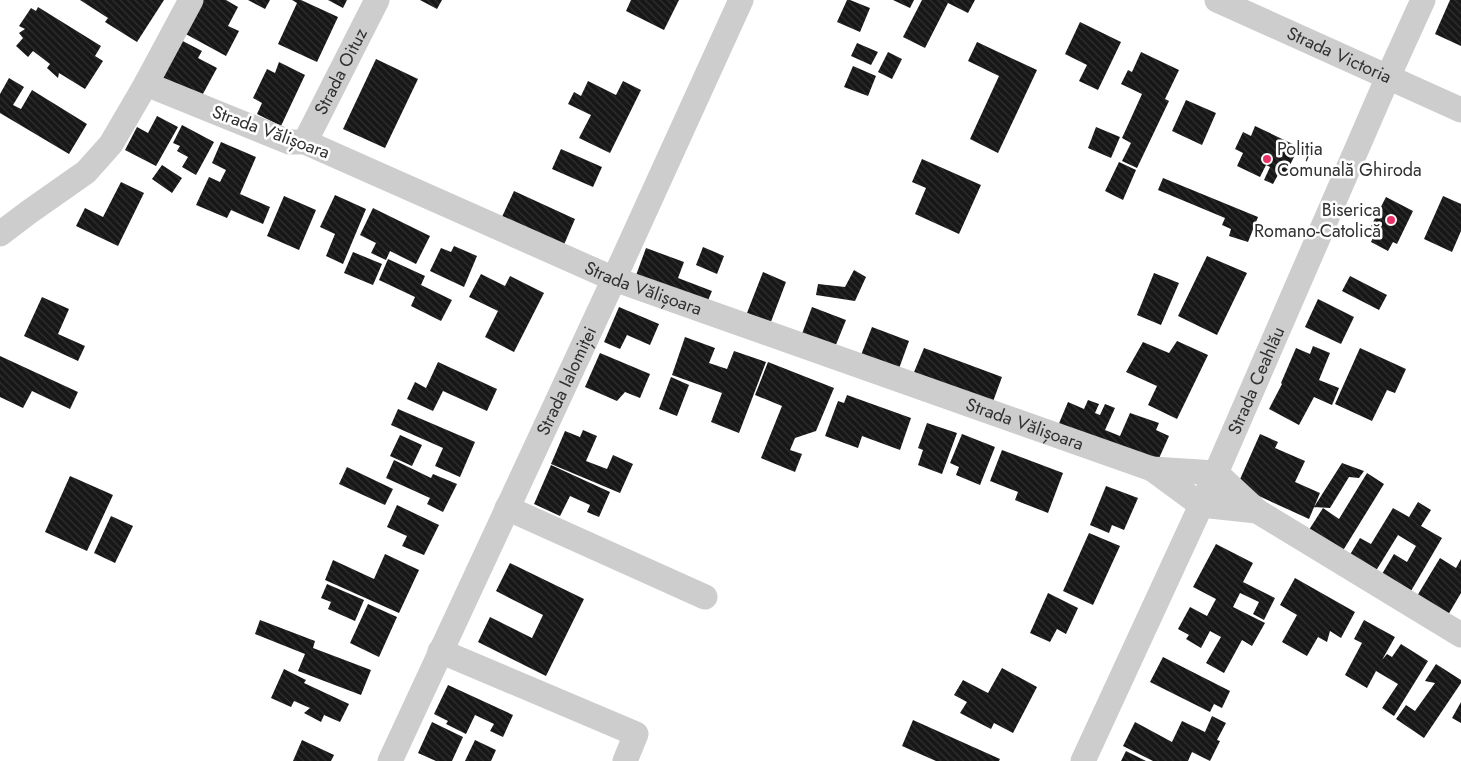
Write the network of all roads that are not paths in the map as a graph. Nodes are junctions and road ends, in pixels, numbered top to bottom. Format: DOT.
graph roads {
  1 [pos="191,0"];
  2 [pos="377,0"];
  3 [pos="740,0"];
  4 [pos="1217,0"];
  5 [pos="1424,0"];
  6 [pos="1388,77"];
  7 [pos="146,84"];
  8 [pos="1461,110"];
  9 [pos="305,142"];
  10 [pos="0,234"];
  11 [pos="614,279"];
  12 [pos="1152,469"];
  13 [pos="1215,476"];
  14 [pos="1202,503"];
  15 [pos="507,508"];
  16 [pos="1257,511"];
  17 [pos="705,597"];
  18 [pos="1461,635"];
  19 [pos="440,651"];
  20 [pos="390,761"];
  21 [pos="625,761"];
  22 [pos="1083,761"];
  1 -- 7 [label="street"];
  2 -- 9 [label="street, Strada Oituz"];
  3 -- 11 [label="street, Strada Ialomiței"];
  4 -- 6 [label="street, Strada Victoria"];
  5 -- 6 [label="street, Strada Ceahlău"];
  6 -- 8 [label="street, Strada Victoria"];
  6 -- 13 [label="street, Strada Ceahlău"];
  7 -- 9 [label="street, Strada Vălișoara"];
  7 -- 10 [label="street"];
  9 -- 11 [label="street, Strada Vălișoara"];
  11 -- 12 [label="street, Strada Vălișoara"];
  11 -- 15 [label="street, Strada Ialomiței"];
  12 -- 13 [label="street, Strada Vălișoara"];
  12 -- 14 [label="street, Strada Vălișoara"];
  13 -- 14 [label="street, Strada Ceahlău"];
  13 -- 16 [label="street"];
  14 -- 16 [label="street"];
  14 -- 22 [label="street, Strada Ceahlău"];
  15 -- 17 [label="street"];
  15 -- 19 [label="street, Strada Ialomiței"];
  16 -- 18 [label="street"];
  19 -- 20 [label="street, Strada Ialomiței"];
  19 -- 21 [label="street"];
}
